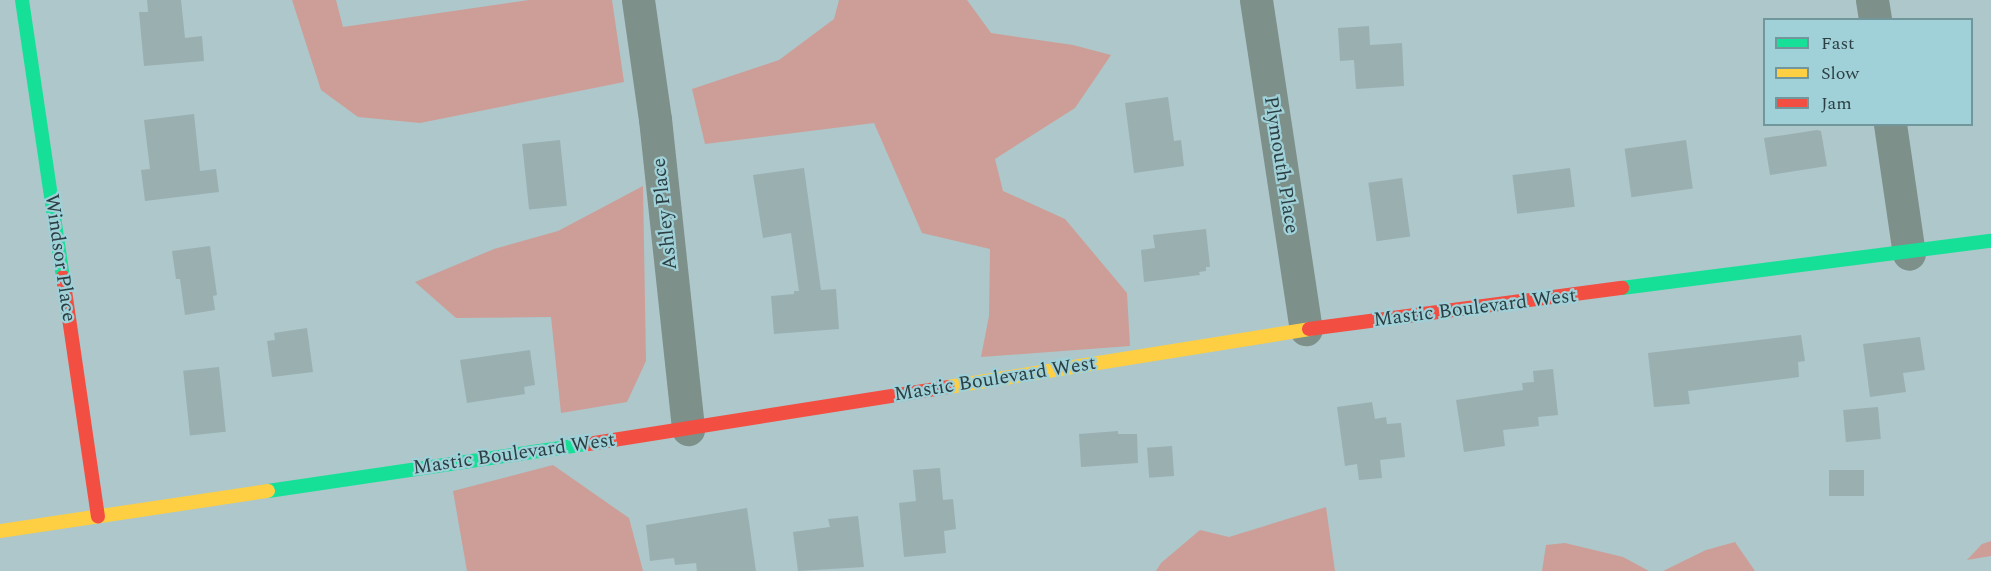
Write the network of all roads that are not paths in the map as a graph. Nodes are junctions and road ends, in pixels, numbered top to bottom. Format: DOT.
graph roads {
  1 [pos="22,0"];
  2 [pos="639,0"];
  3 [pos="1256,0"];
  4 [pos="1872,0"];
  5 [pos="1875,18"];
  6 [pos="1890,126"];
  7 [pos="1991,242"];
  8 [pos="1909,254"];
  9 [pos="1306,329"];
  10 [pos="688,429"];
  11 [pos="98,516"];
  12 [pos="0,531"];
  1 -- 11 [label="street, Windsor Place"];
  2 -- 10 [label="street, Ashley Place"];
  3 -- 9 [label="street, Plymouth Place"];
  4 -- 5 [label="street"];
  6 -- 8 [label="street"];
  7 -- 8 [label="street, Mastic Boulevard West"];
  8 -- 9 [label="street, Mastic Boulevard West"];
  9 -- 10 [label="street, Mastic Boulevard West"];
  10 -- 11 [label="street, Mastic Boulevard West"];
  11 -- 12 [label="street, Mastic Boulevard West"];
}
